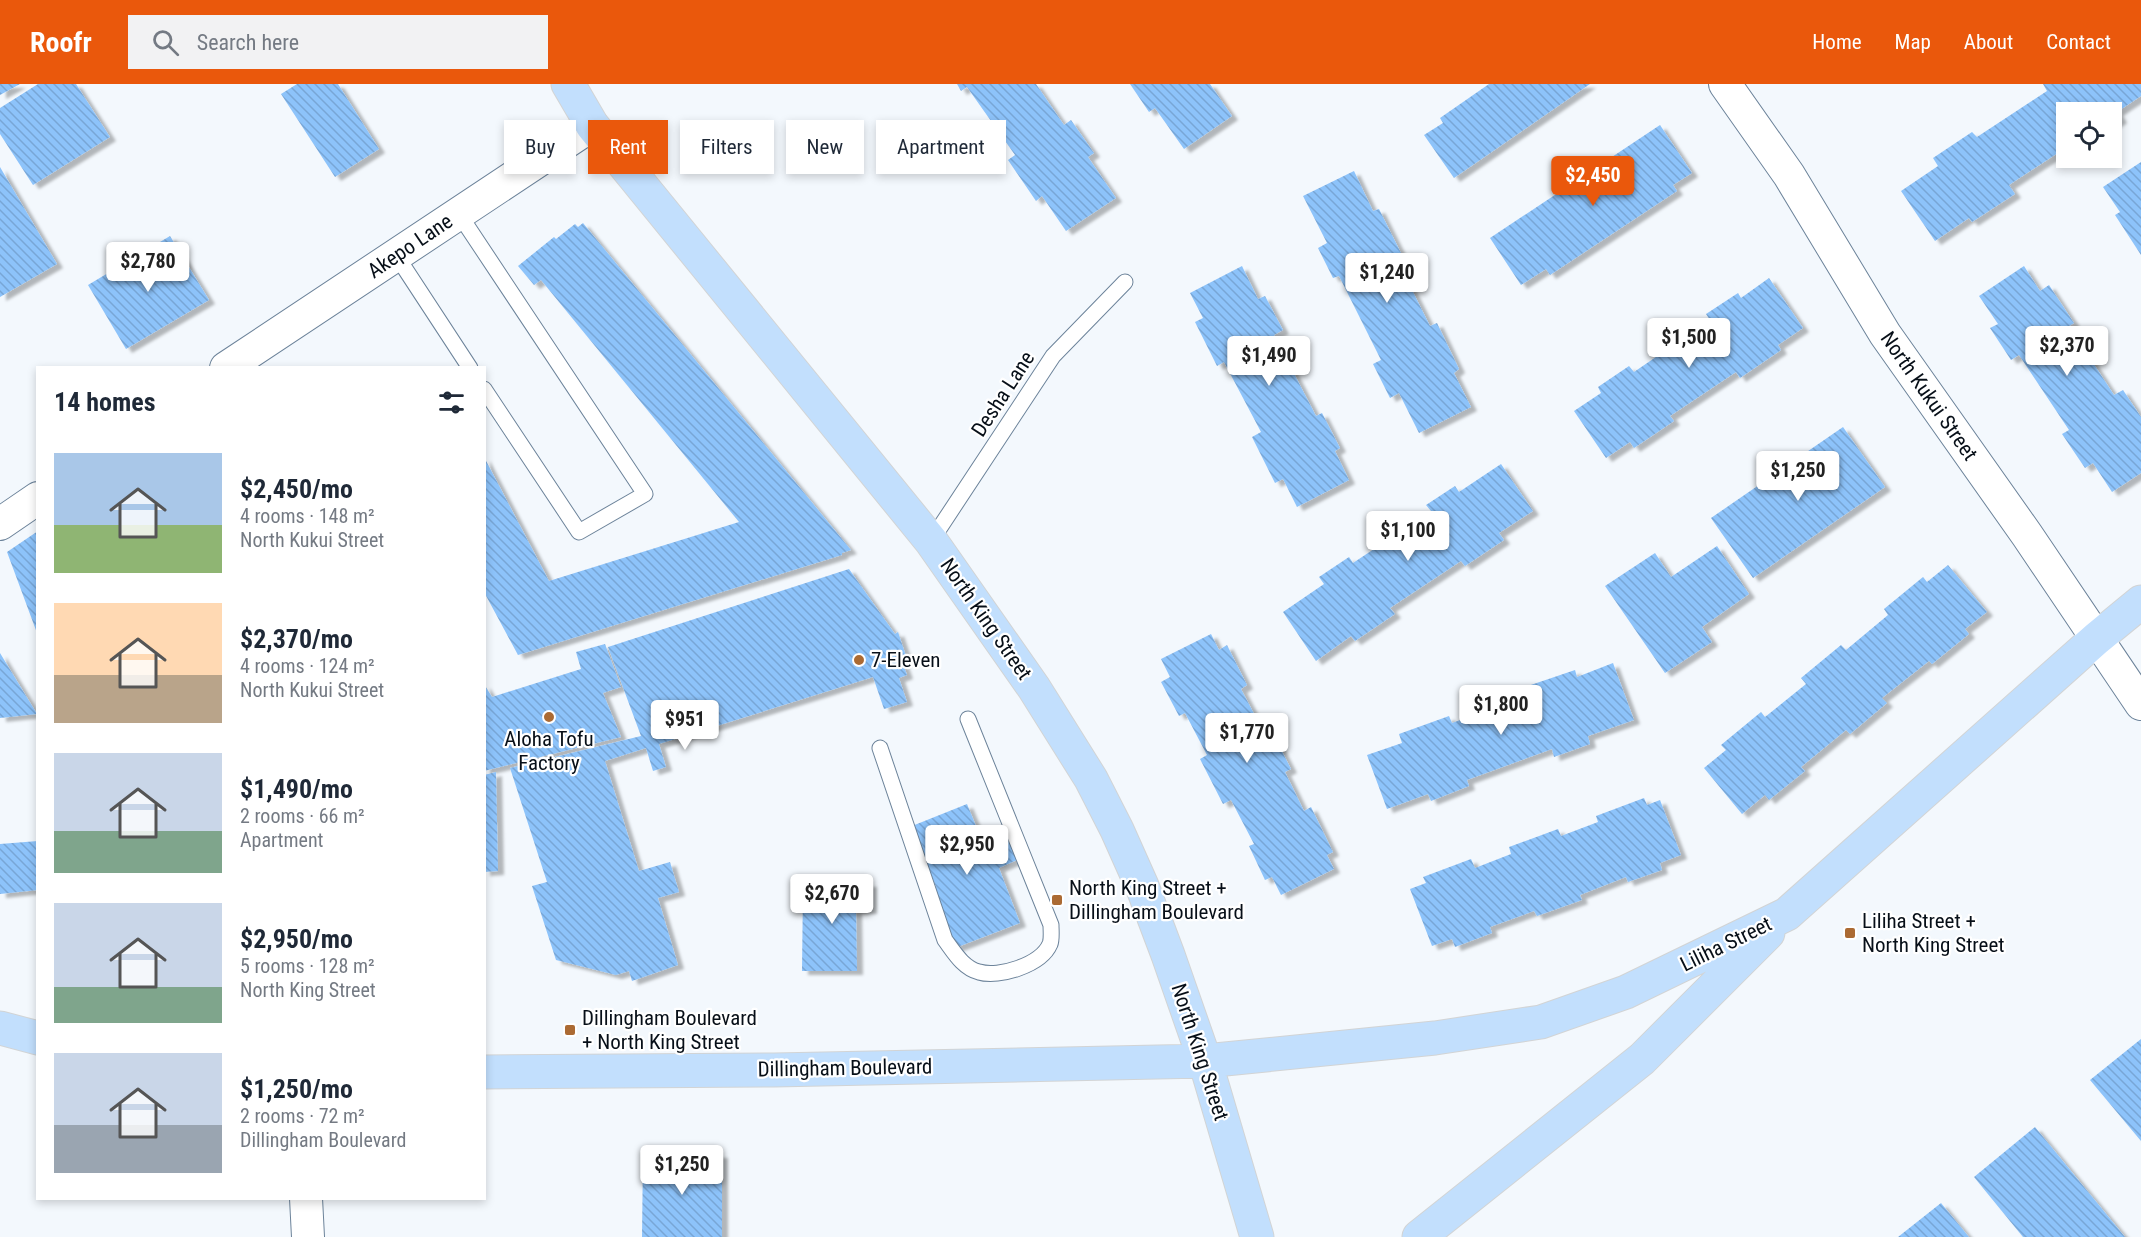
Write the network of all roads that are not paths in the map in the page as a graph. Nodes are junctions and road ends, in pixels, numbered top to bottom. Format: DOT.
graph roads {
  1 [pos="568,84"];
  2 [pos="1725,84"];
  3 [pos="590,120"];
  4 [pos="588,127"];
  5 [pos="633,174"];
  6 [pos="459,214"];
  7 [pos="396,255"];
  8 [pos="1125,282"];
  9 [pos="229,366"];
  10 [pos="469,366"];
  11 [pos="486,392"];
  12 [pos="36,499"];
  13 [pos="0,524"];
  14 [pos="931,541"];
  15 [pos="2141,602"];
  16 [pos="2096,639"];
  17 [pos="2141,704"];
  18 [pos="968,719"];
  19 [pos="880,748"];
  20 [pos="1787,914"];
  21 [pos="0,1028"];
  22 [pos="36,1037"];
  23 [pos="1205,1061"];
  24 [pos="486,1072"];
  25 [pos="306,1200"];
  26 [pos="308,1237"];
  27 [pos="1257,1237"];
  28 [pos="1419,1237"];
  1 -- 3 [label="main road, North King Street"];
  2 -- 16 [label="street, North Kukui Street"];
  4 -- 6 [label="street, Akepo Lane"];
  5 -- 14 [label="main road, North King Street"];
  6 -- 7 [label="street, Akepo Lane"];
  6 -- 11 [label="lane"];
  7 -- 9 [label="street, Akepo Lane"];
  7 -- 10 [label="lane"];
  8 -- 14 [label="lane, Desha Lane"];
  12 -- 13 [label="street"];
  14 -- 23 [label="main road, North King Street"];
  15 -- 16 [label="main road, Liliha Street"];
  16 -- 17 [label="street, North Kukui Street"];
  16 -- 20 [label="main road, Liliha Street"];
  18 -- 19 [label="lane"];
  20 -- 23 [label="main road, Liliha Street"];
  20 -- 28 [label="main road"];
  21 -- 22 [label="main road"];
  23 -- 24 [label="main road, Dillingham Boulevard"];
  23 -- 27 [label="main road, North King Street"];
  25 -- 26 [label="street"];
}
